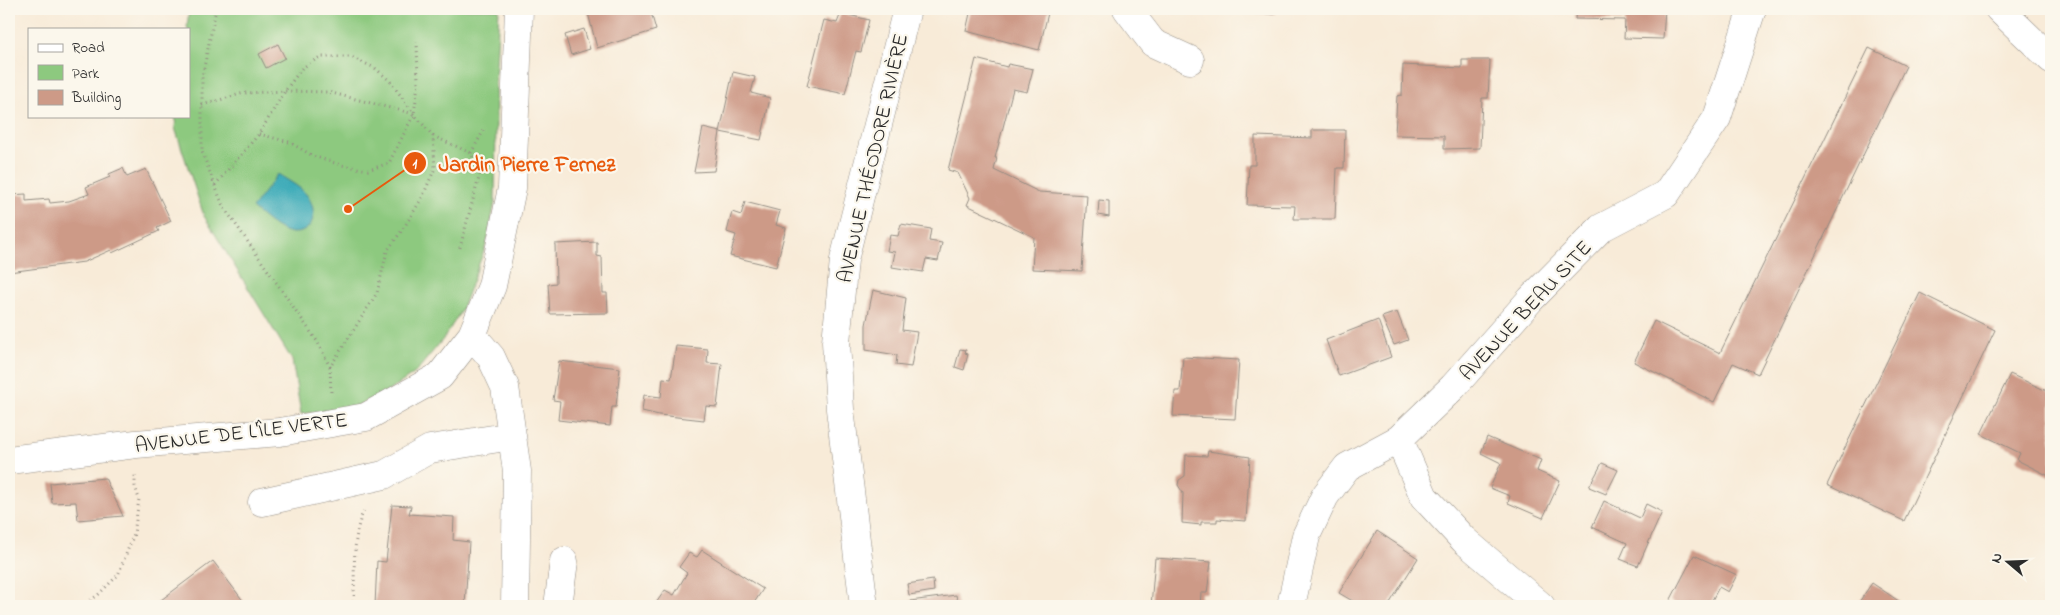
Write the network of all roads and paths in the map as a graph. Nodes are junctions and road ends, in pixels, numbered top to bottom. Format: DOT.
graph roads {
  1 [pos="216,9"];
  2 [pos="519,9"];
  3 [pos="907,9"];
  4 [pos="1127,9"];
  5 [pos="1752,9"];
  6 [pos="1999,9"];
  7 [pos="417,42"];
  8 [pos="2051,58"];
  9 [pos="1190,60"];
  10 [pos="285,90"];
  11 [pos="202,106"];
  12 [pos="414,114"];
  13 [pos="487,124"];
  14 [pos="259,134"];
  15 [pos="433,136"];
  16 [pos="471,153"];
  17 [pos="215,185"];
  18 [pos="459,251"];
  19 [pos="472,335"];
  20 [pos="330,367"];
  21 [pos="334,422"];
  22 [pos="512,436"];
  23 [pos="1399,439"];
  24 [pos="136,444"];
  25 [pos="9,460"];
  26 [pos="370,501"];
  27 [pos="262,502"];
  28 [pos="564,560"];
  29 [pos="82,606"];
  30 [pos="354,606"];
  31 [pos="515,606"];
  32 [pos="558,606"];
  33 [pos="864,606"];
  34 [pos="1291,606"];
  35 [pos="1541,606"];
  1 -- 11 [label="path"];
  2 -- 19 [label="street, AVENUE DE L'ÎLE VERTE"];
  3 -- 33 [label="street, AVENUE THÉODORE RIVIÈRE"];
  4 -- 9 [label="street"];
  5 -- 23 [label="street, AVENUE BEAU SITE"];
  6 -- 8 [label="street"];
  7 -- 12 [label="path"];
  10 -- 11 [label="path"];
  10 -- 12 [label="path"];
  10 -- 12 [label="path"];
  10 -- 14 [label="path"];
  11 -- 17 [label="path"];
  12 -- 14 [label="path"];
  12 -- 15 [label="path"];
  13 -- 16 [label="path"];
  14 -- 17 [label="path"];
  15 -- 16 [label="path"];
  15 -- 20 [label="path"];
  16 -- 18 [label="path"];
  17 -- 20 [label="path"];
  19 -- 21 [label="street, AVENUE DE L'ÎLE VERTE"];
  19 -- 22 [label="street"];
  20 -- 21 [label="path"];
  21 -- 24 [label="street, AVENUE DE L'ÎLE VERTE"];
  22 -- 27 [label="street"];
  22 -- 31 [label="street"];
  23 -- 34 [label="street, AVENUE BEAU SITE"];
  23 -- 35 [label="street"];
  24 -- 25 [label="street, AVENUE DE L'ÎLE VERTE"];
  24 -- 29 [label="path"];
  26 -- 30 [label="path"];
  28 -- 32 [label="street"];
}
